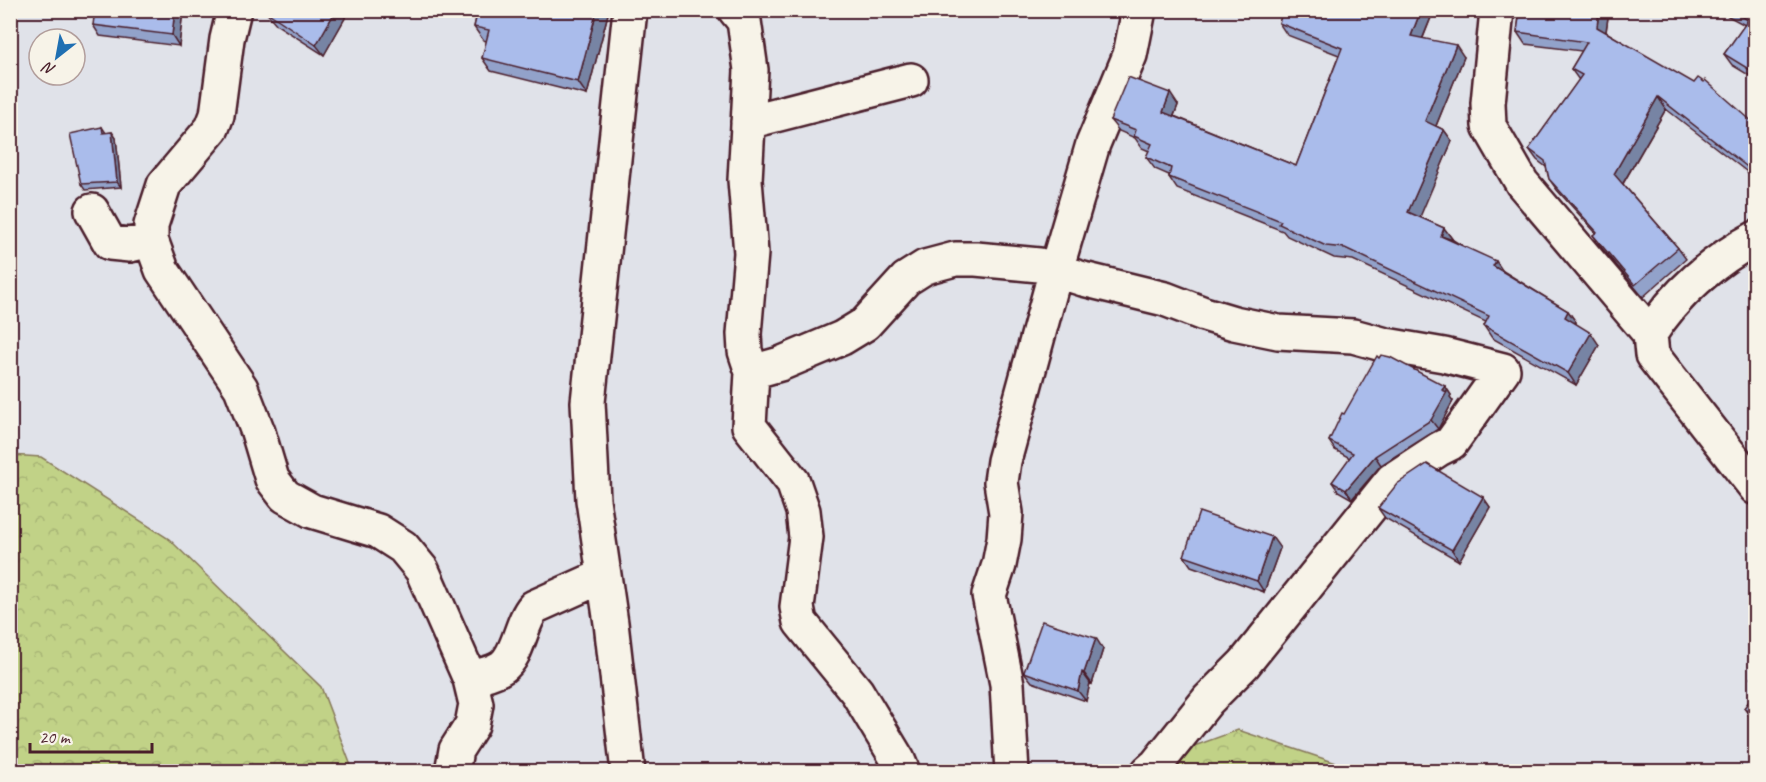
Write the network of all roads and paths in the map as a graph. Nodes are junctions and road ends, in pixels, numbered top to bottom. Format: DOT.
graph roads {
  1 [pos="234,10"];
  2 [pos="630,10"];
  3 [pos="1139,10"];
  4 [pos="1497,10"];
  5 [pos="745,14"];
  6 [pos="911,80"];
  7 [pos="748,122"];
  8 [pos="92,211"];
  9 [pos="1755,238"];
  10 [pos="151,240"];
  11 [pos="1056,270"];
  12 [pos="1650,334"];
  13 [pos="752,372"];
  14 [pos="1755,488"];
  15 [pos="603,576"];
  16 [pos="470,679"];
  17 [pos="452,771"];
  18 [pos="628,771"];
  19 [pos="903,771"];
  20 [pos="1012,771"];
  21 [pos="1148,771"];
  1 -- 10 [label="street"];
  2 -- 15 [label="street"];
  3 -- 11 [label="street"];
  4 -- 12 [label="street"];
  5 -- 7 [label="street"];
  6 -- 7 [label="street"];
  7 -- 13 [label="street"];
  8 -- 10 [label="street"];
  9 -- 12 [label="street"];
  10 -- 16 [label="street"];
  11 -- 13 [label="street"];
  11 -- 20 [label="street"];
  11 -- 21 [label="street"];
  12 -- 14 [label="street"];
  13 -- 19 [label="street"];
  15 -- 16 [label="street"];
  15 -- 18 [label="street"];
  16 -- 17 [label="street"];
}
